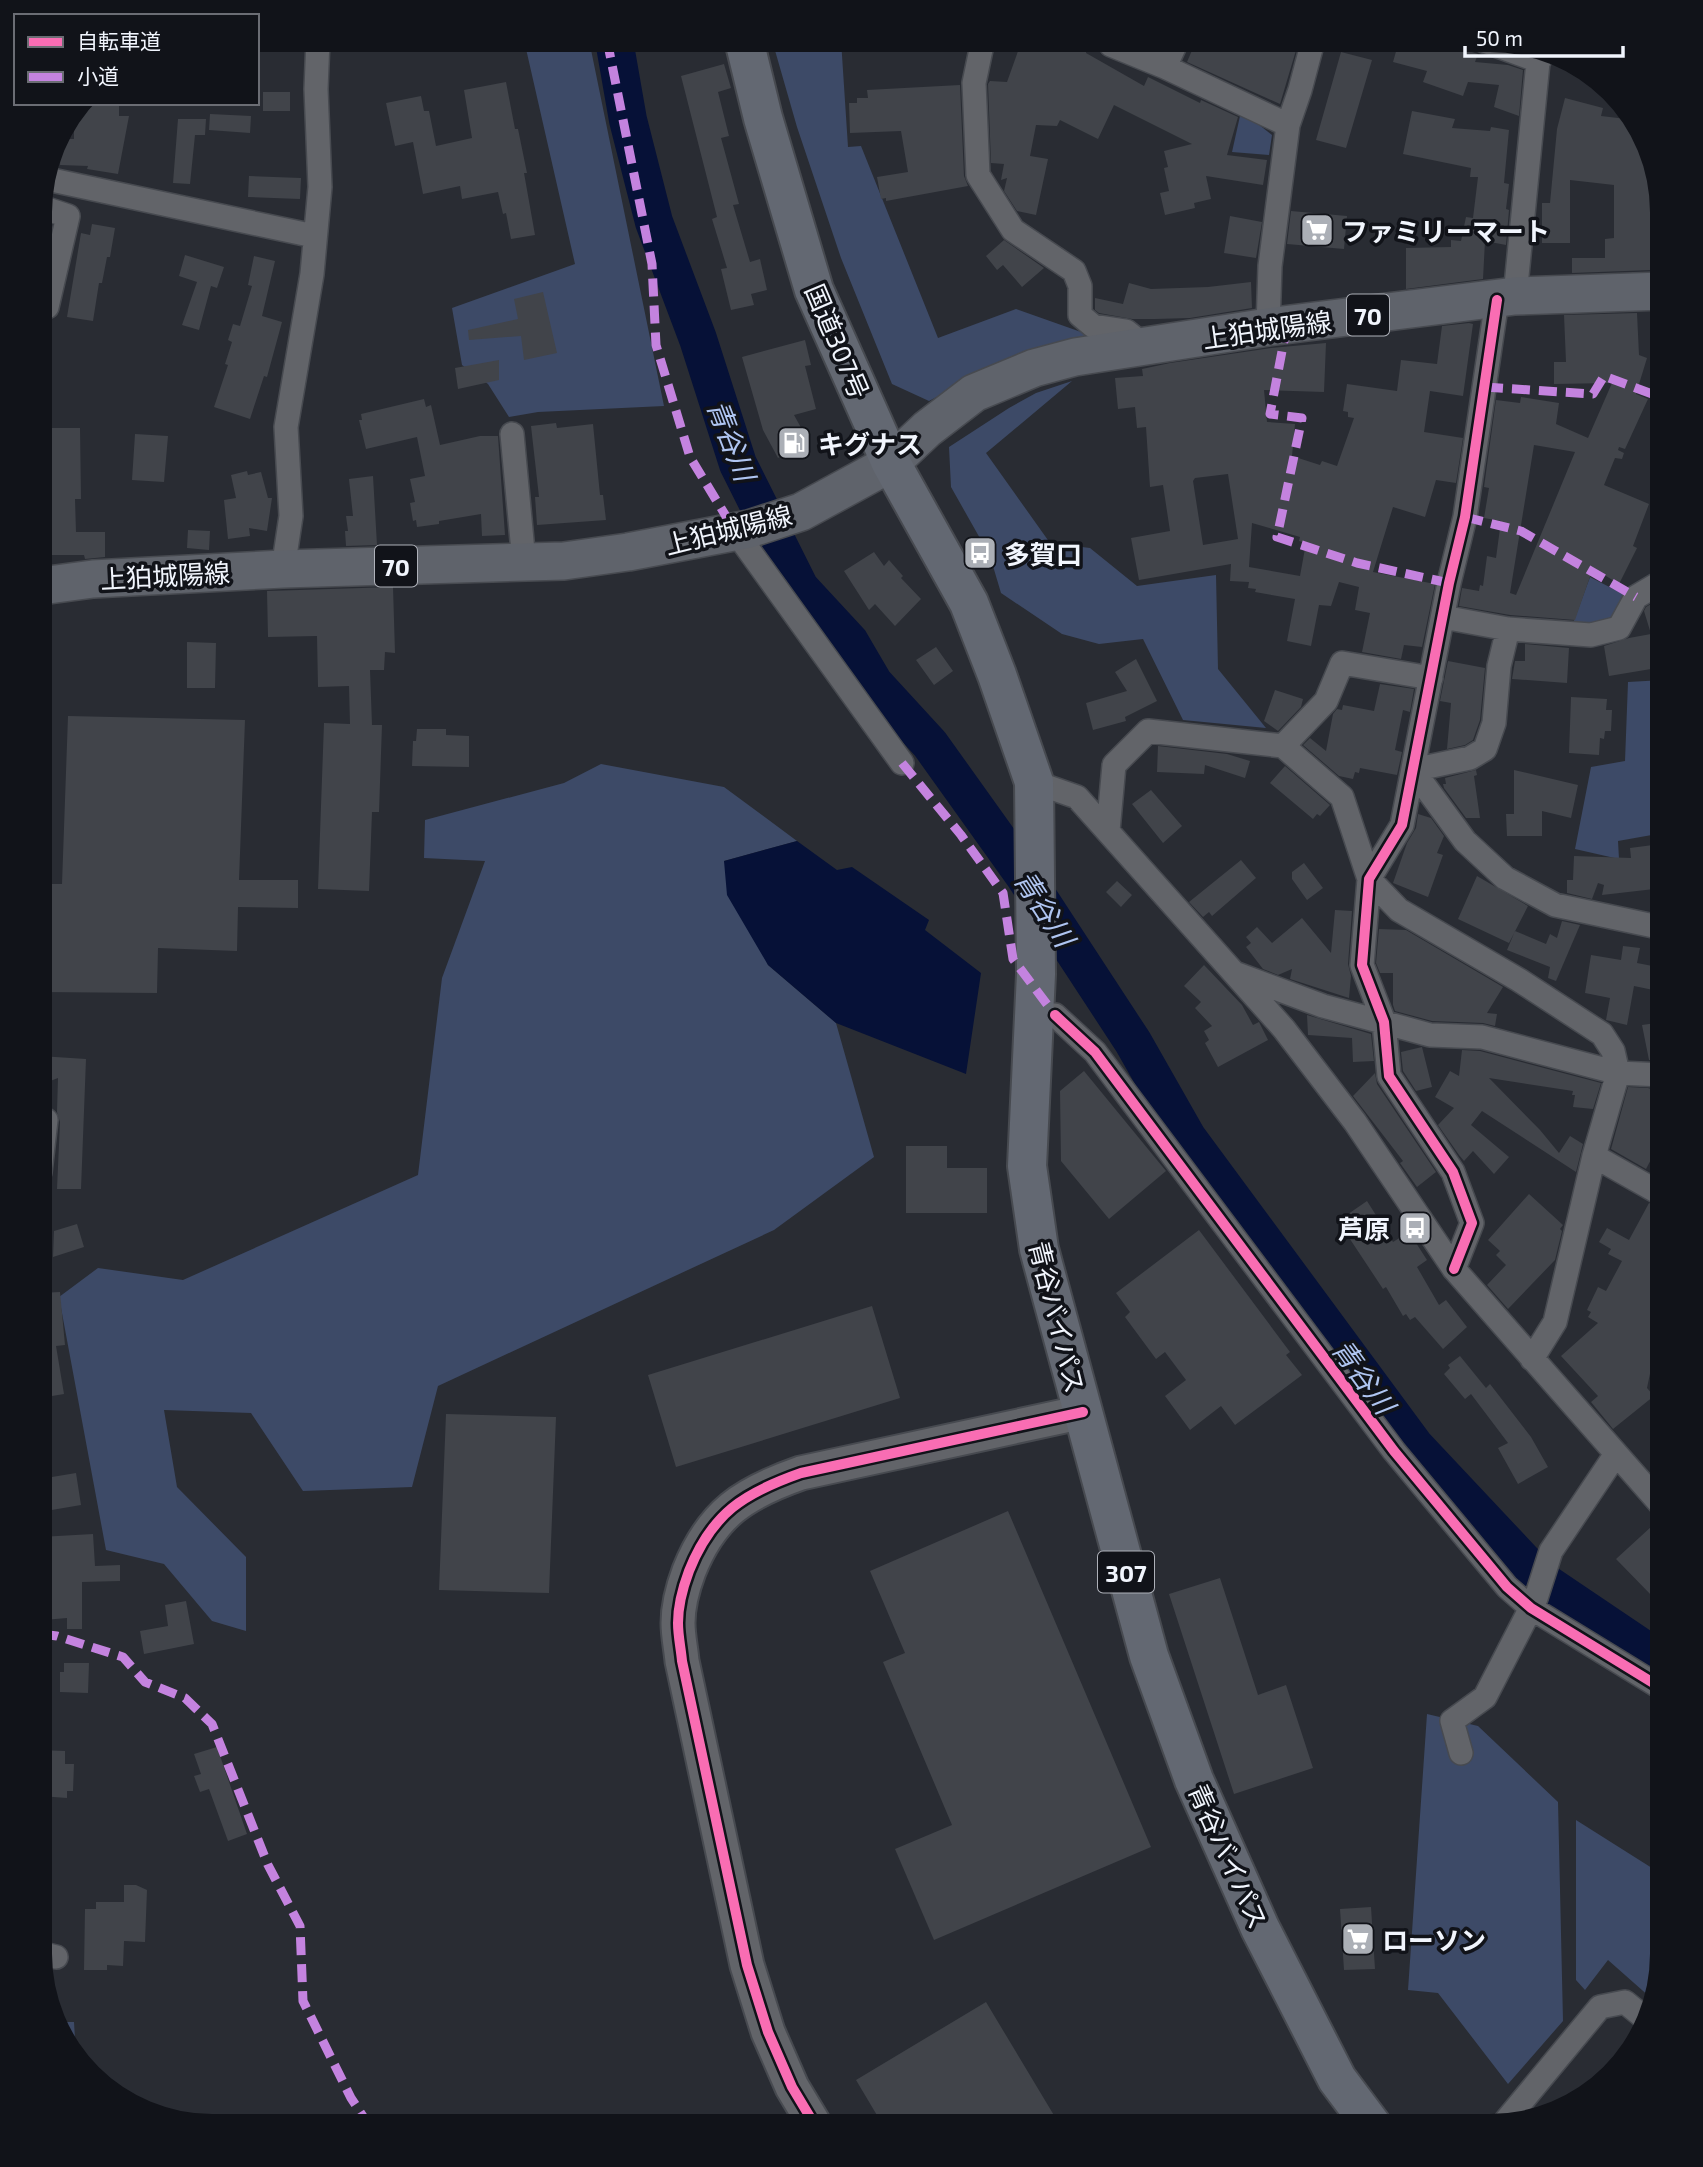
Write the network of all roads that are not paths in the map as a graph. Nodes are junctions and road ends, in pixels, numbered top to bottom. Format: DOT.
graph roads {
  1 [pos="317,53"];
  2 [pos="747,53"];
  3 [pos="980,53"];
  4 [pos="1129,53"];
  5 [pos="1171,53"];
  6 [pos="1310,53"];
  7 [pos="1538,60"];
  8 [pos="1165,67"];
  9 [pos="1287,125"];
  10 [pos="56,181"];
  11 [pos="53,211"];
  12 [pos="314,236"];
  13 [pos="53,281"];
  14 [pos="1650,292"];
  15 [pos="1506,298"];
  16 [pos="1268,327"];
  17 [pos="1146,347"];
  18 [pos="512,434"];
  19 [pos="891,463"];
  20 [pos="742,530"];
  21 [pos="524,562"];
  22 [pos="284,569"];
  23 [pos="53,584"];
  24 [pos="1650,589"];
  25 [pos="1443,617"];
  26 [pos="1508,629"];
  27 [pos="1431,678"];
  28 [pos="1283,746"];
  29 [pos="902,763"];
  30 [pos="1413,770"];
  31 [pos="1034,782"];
  32 [pos="1108,831"];
  33 [pos="1369,879"];
  34 [pos="1650,925"];
  35 [pos="1234,973"];
  36 [pos="1055,1015"];
  37 [pos="1384,1022"];
  38 [pos="1618,1073"];
  39 [pos="1650,1074"];
  40 [pos="1594,1156"];
  41 [pos="1650,1188"];
  42 [pos="1454,1269"];
  43 [pos="1531,1359"];
  44 [pos="1083,1412"];
  45 [pos="1616,1454"];
  46 [pos="1650,1492"];
  47 [pos="1534,1603"];
  48 [pos="1650,1680"];
  49 [pos="1461,1753"];
  50 [pos="1639,2013"];
  51 [pos="1512,2113"];
  52 [pos="808,2114"];
  53 [pos="1363,2114"];
  1 -- 12 [label="street"];
  2 -- 19 [label="highway, 国道307号 / 307"];
  3 -- 17 [label="street"];
  4 -- 8 [label="street"];
  5 -- 8 [label="street"];
  6 -- 9 [label="street"];
  7 -- 15 [label="street"];
  8 -- 9 [label="street"];
  9 -- 16 [label="street"];
  10 -- 12 [label="street"];
  11 -- 13 [label="street"];
  12 -- 22 [label="street"];
  14 -- 15 [label="main road, 上狛城陽線 / 70"];
  15 -- 16 [label="main road, 上狛城陽線 / 70"];
  15 -- 25 [label="street"];
  16 -- 17 [label="main road, 上狛城陽線 / 70"];
  17 -- 19 [label="main road, 上狛城陽線 / 70"];
  18 -- 21 [label="street"];
  19 -- 20 [label="main road, 上狛城陽線 / 70"];
  19 -- 31 [label="highway, 国道307号 / 307"];
  20 -- 21 [label="main road, 上狛城陽線 / 70"];
  20 -- 29 [label="street"];
  21 -- 22 [label="main road, 上狛城陽線 / 70"];
  22 -- 23 [label="main road, 上狛城陽線 / 70"];
  24 -- 26 [label="street"];
  25 -- 26 [label="street"];
  25 -- 27 [label="street"];
  26 -- 30 [label="street"];
  27 -- 28 [label="street"];
  27 -- 30 [label="street"];
  28 -- 32 [label="street"];
  28 -- 33 [label="street"];
  30 -- 33 [label="street"];
  30 -- 34 [label="street"];
  31 -- 32 [label="street"];
  31 -- 44 [label="highway, 青谷バイパス / 307"];
  32 -- 35 [label="street"];
  33 -- 37 [label="street"];
  33 -- 38 [label="street"];
  35 -- 37 [label="street"];
  35 -- 42 [label="street"];
  36 -- 47 [label="street"];
  37 -- 38 [label="street"];
  37 -- 42 [label="street"];
  38 -- 39 [label="street"];
  38 -- 40 [label="street"];
  40 -- 41 [label="street"];
  40 -- 43 [label="street"];
  42 -- 43 [label="street"];
  43 -- 45 [label="street"];
  44 -- 52 [label="street"];
  44 -- 53 [label="highway, 青谷バイパス / 307"];
  45 -- 46 [label="street"];
  45 -- 47 [label="street"];
  47 -- 48 [label="street"];
  47 -- 49 [label="street"];
  50 -- 51 [label="street"];
}
